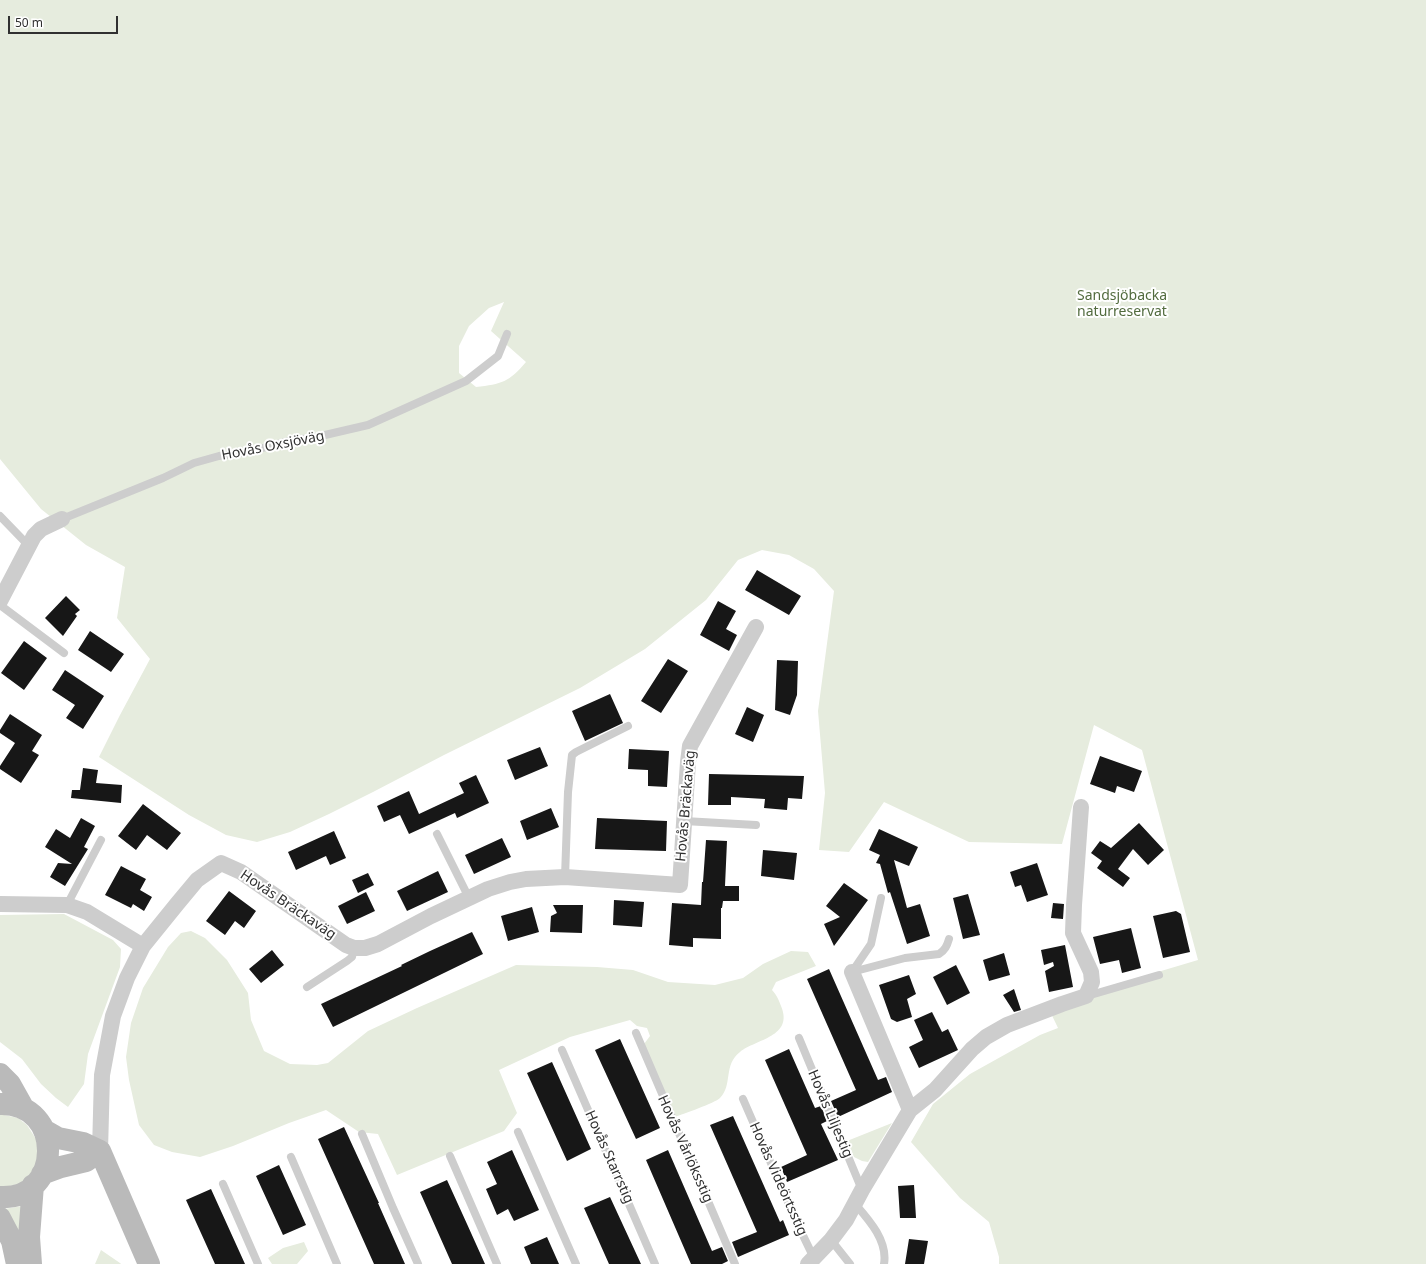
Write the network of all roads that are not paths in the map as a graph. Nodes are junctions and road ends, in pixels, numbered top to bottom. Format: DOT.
graph roads {
  1 [pos="507,334"];
  2 [pos="0,516"];
  3 [pos="62,519"];
  4 [pos="29,546"];
  5 [pos="0,601"];
  6 [pos="0,605"];
  7 [pos="756,628"];
  8 [pos="64,653"];
  9 [pos="628,726"];
  10 [pos="1081,807"];
  11 [pos="684,821"];
  12 [pos="756,825"];
  13 [pos="438,834"];
  14 [pos="101,840"];
  15 [pos="564,877"];
  16 [pos="470,898"];
  17 [pos="881,898"];
  18 [pos="0,904"];
  19 [pos="67,905"];
  20 [pos="949,939"];
  21 [pos="143,946"];
  22 [pos="354,948"];
  23 [pos="852,972"];
  24 [pos="1159,975"];
  25 [pos="308,988"];
  26 [pos="1086,996"];
  27 [pos="636,1033"];
  28 [pos="798,1038"];
  29 [pos="562,1050"];
  30 [pos="0,1074"];
  31 [pos="743,1099"];
  32 [pos="0,1104"];
  33 [pos="24,1109"];
  34 [pos="910,1110"];
  35 [pos="44,1130"];
  36 [pos="518,1132"];
  37 [pos="362,1134"];
  38 [pos="100,1151"];
  39 [pos="450,1156"];
  40 [pos="291,1157"];
  41 [pos="38,1180"];
  42 [pos="223,1184"];
  43 [pos="862,1190"];
  44 [pos="0,1197"];
  45 [pos="855,1204"];
  46 [pos="0,1218"];
  47 [pos="831,1240"];
  48 [pos="811,1261"];
  49 [pos="17,1264"];
  50 [pos="31,1264"];
  51 [pos="149,1264"];
  52 [pos="258,1264"];
  53 [pos="337,1264"];
  54 [pos="418,1264"];
  55 [pos="497,1264"];
  56 [pos="576,1264"];
  57 [pos="655,1264"];
  58 [pos="735,1264"];
  59 [pos="850,1264"];
  60 [pos="884,1264"];
  1 -- 3 [label="lane, Hovås Oxsjöväg"];
  2 -- 4 [label="lane"];
  3 -- 4 [label="street, Hovås Oxsjöväg"];
  4 -- 5 [label="street, Hovås Oxsjöväg"];
  6 -- 8 [label="lane"];
  7 -- 11 [label="street, Hovås Bräckaväg"];
  9 -- 15 [label="lane"];
  10 -- 26 [label="street"];
  11 -- 12 [label="lane"];
  11 -- 15 [label="street, Hovås Bräckaväg"];
  13 -- 16 [label="lane"];
  14 -- 19 [label="lane"];
  15 -- 16 [label="street, Hovås Bräckaväg"];
  16 -- 22 [label="street, Hovås Bräckaväg"];
  17 -- 23 [label="lane"];
  18 -- 19 [label="street"];
  19 -- 21 [label="street"];
  20 -- 23 [label="lane"];
  21 -- 22 [label="street, Hovås Bräckaväg"];
  21 -- 38 [label="street"];
  22 -- 25 [label="lane"];
  23 -- 34 [label="street"];
  24 -- 26 [label="lane"];
  26 -- 34 [label="street"];
  27 -- 58 [label="lane, Hovås Vårlöksstig"];
  28 -- 43 [label="lane, Hovås Liljestig"];
  29 -- 57 [label="lane, Hovås Starrstig"];
  30 -- 33 [label="street"];
  31 -- 48 [label="lane, Hovås Videörtsstig"];
  32 -- 33 [label="street"];
  33 -- 35 [label="street"];
  34 -- 43 [label="street"];
  35 -- 38 [label="street"];
  35 -- 41 [label="street"];
  36 -- 56 [label="lane"];
  37 -- 54 [label="lane"];
  38 -- 41 [label="street"];
  38 -- 51 [label="street"];
  39 -- 55 [label="lane"];
  40 -- 53 [label="lane"];
  41 -- 44 [label="street"];
  41 -- 50 [label="street"];
  42 -- 52 [label="lane"];
  43 -- 45 [label="street"];
  45 -- 47 [label="street"];
  45 -- 60 [label="lane"];
  46 -- 49 [label="street"];
  47 -- 48 [label="street"];
  47 -- 59 [label="lane"];
}
